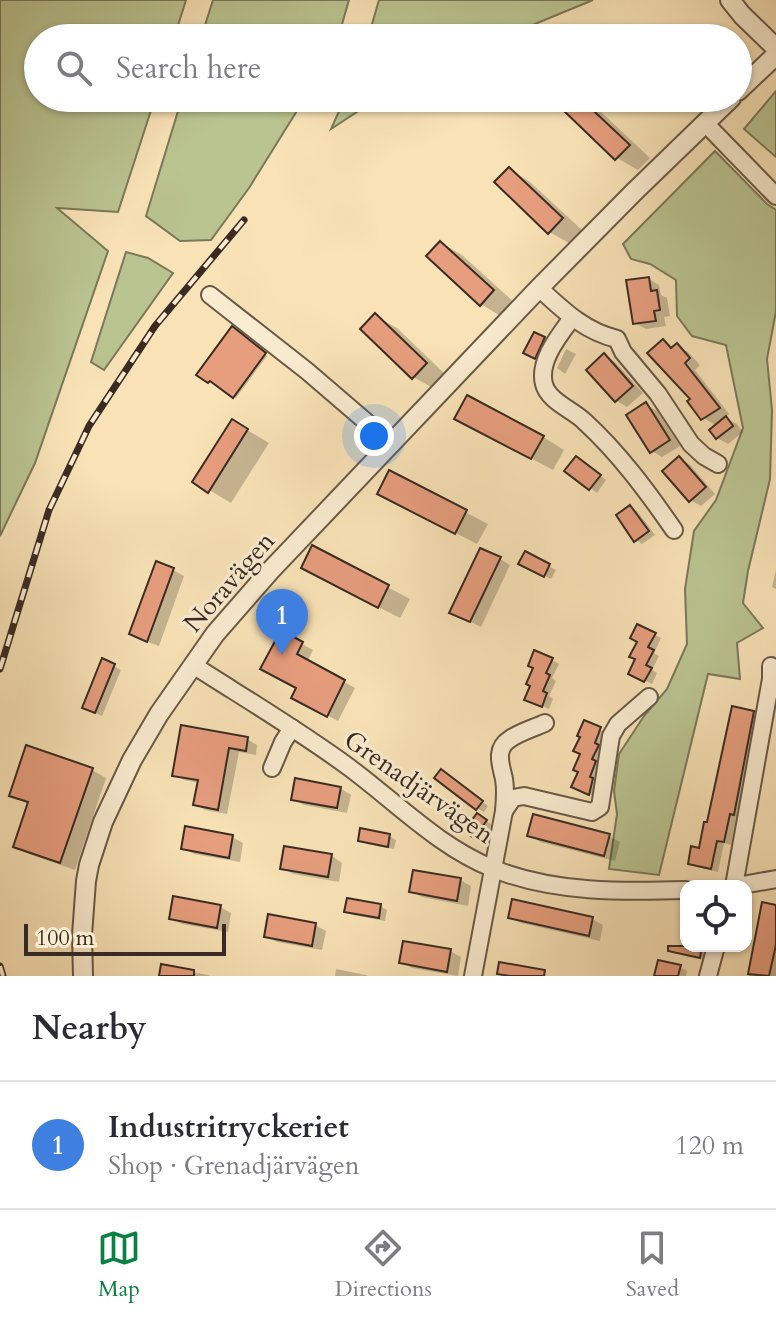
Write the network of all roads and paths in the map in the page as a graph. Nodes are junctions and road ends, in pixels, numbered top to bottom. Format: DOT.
graph roads {
  1 [pos="730,0"];
  2 [pos="751,24"];
  3 [pos="752,25"];
  4 [pos="776,48"];
  5 [pos="776,55"];
  6 [pos="752,78"];
  7 [pos="716,112"];
  8 [pos="705,123"];
  9 [pos="776,196"];
  10 [pos="539,288"];
  11 [pos="210,295"];
  12 [pos="572,318"];
  13 [pos="392,444"];
  14 [pos="718,464"];
  15 [pos="674,530"];
  16 [pos="193,665"];
  17 [pos="771,666"];
  18 [pos="649,697"];
  19 [pos="545,723"];
  20 [pos="292,728"];
  21 [pos="272,768"];
  22 [pos="504,811"];
  23 [pos="493,868"];
  24 [pos="776,879"];
  25 [pos="736,880"];
  26 [pos="752,883"];
  27 [pos="680,890"];
  28 [pos="714,952"];
  29 [pos="83,976"];
  30 [pos="473,976"];
  31 [pos="708,976"];
  1 -- 2 [label="street"];
  3 -- 4 [label="street"];
  5 -- 6 [label="street"];
  7 -- 8 [label="street, Noravägen"];
  8 -- 9 [label="street"];
  8 -- 10 [label="street, Noravägen"];
  10 -- 12 [label="street"];
  10 -- 13 [label="street, Noravägen"];
  11 -- 13 [label="street"];
  12 -- 14 [label="street"];
  12 -- 15 [label="street"];
  13 -- 16 [label="street, Noravägen"];
  16 -- 20 [label="street, Grenadjärvägen"];
  16 -- 29 [label="street, Noravägen"];
  17 -- 25 [label="street"];
  18 -- 22 [label="street"];
  19 -- 22 [label="street"];
  20 -- 21 [label="street"];
  20 -- 23 [label="street, Grenadjärvägen"];
  22 -- 23 [label="street"];
  23 -- 27 [label="street, Grenadjärvägen"];
  23 -- 30 [label="street"];
  24 -- 26 [label="street"];
  28 -- 31 [label="street"];
}
